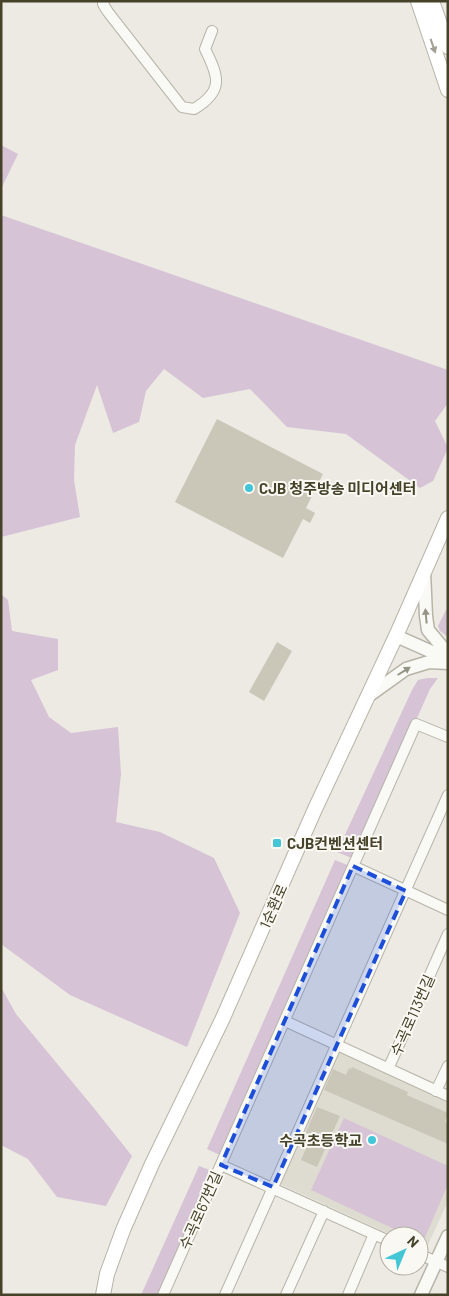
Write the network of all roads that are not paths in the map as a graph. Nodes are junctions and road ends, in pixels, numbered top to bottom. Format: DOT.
graph roads {
  1 [pos="104,1"];
  2 [pos="418,1"];
  3 [pos="432,1"];
  4 [pos="212,31"];
  5 [pos="448,47"];
  6 [pos="448,90"];
  7 [pos="448,518"];
  8 [pos="424,571"];
  9 [pos="396,636"];
  10 [pos="448,654"];
  11 [pos="448,661"];
  12 [pos="367,698"];
  13 [pos="448,737"];
  14 [pos="448,795"];
  15 [pos="353,866"];
  16 [pos="406,891"];
  17 [pos="448,910"];
  18 [pos="448,934"];
  19 [pos="285,1021"];
  20 [pos="336,1044"];
  21 [pos="448,1066"];
  22 [pos="389,1067"];
  23 [pos="436,1091"];
  24 [pos="448,1096"];
  25 [pos="221,1165"];
  26 [pos="273,1187"];
  27 [pos="324,1211"];
  28 [pos="374,1234"];
  29 [pos="379,1236"];
  30 [pos="448,1236"];
  31 [pos="429,1259"];
  32 [pos="442,1265"];
  33 [pos="288,1291"];
  34 [pos="103,1295"];
  35 [pos="163,1295"];
  36 [pos="225,1295"];
  37 [pos="348,1295"];
  38 [pos="421,1295"];
  1 -- 4 [label="street"];
  2 -- 6 [label="main road, one-way"];
  3 -- 5 [label="main road"];
  7 -- 8 [label="main road, 1순환로"];
  8 -- 9 [label="main road, 1순환로"];
  10 -- 8 [label="street, one-way"];
  9 -- 11 [label="street"];
  9 -- 12 [label="main road, 1순환로"];
  12 -- 11 [label="street, one-way"];
  12 -- 34 [label="main road, 1순환로"];
  13 -- 15 [label="street, 수곡로67번길"];
  14 -- 16 [label="street"];
  15 -- 16 [label="street"];
  15 -- 19 [label="street, 수곡로67번길"];
  16 -- 17 [label="street"];
  16 -- 20 [label="street"];
  18 -- 22 [label="street, 수곡로113번길"];
  19 -- 20 [label="street"];
  19 -- 25 [label="street, 수곡로67번길"];
  20 -- 22 [label="street"];
  20 -- 26 [label="street"];
  21 -- 23 [label="street"];
  22 -- 23 [label="street"];
  23 -- 24 [label="street"];
  25 -- 26 [label="street, 수곡로67번길"];
  25 -- 35 [label="street, 수곡로67번길"];
  26 -- 27 [label="street, 수곡로67번길"];
  26 -- 36 [label="street"];
  27 -- 28 [label="street, 수곡로67번길"];
  27 -- 33 [label="street"];
  28 -- 29 [label="street, 수곡로67번길"];
  28 -- 37 [label="street"];
  30 -- 32 [label="street"];
  31 -- 32 [label="street"];
  32 -- 38 [label="street"];
}
